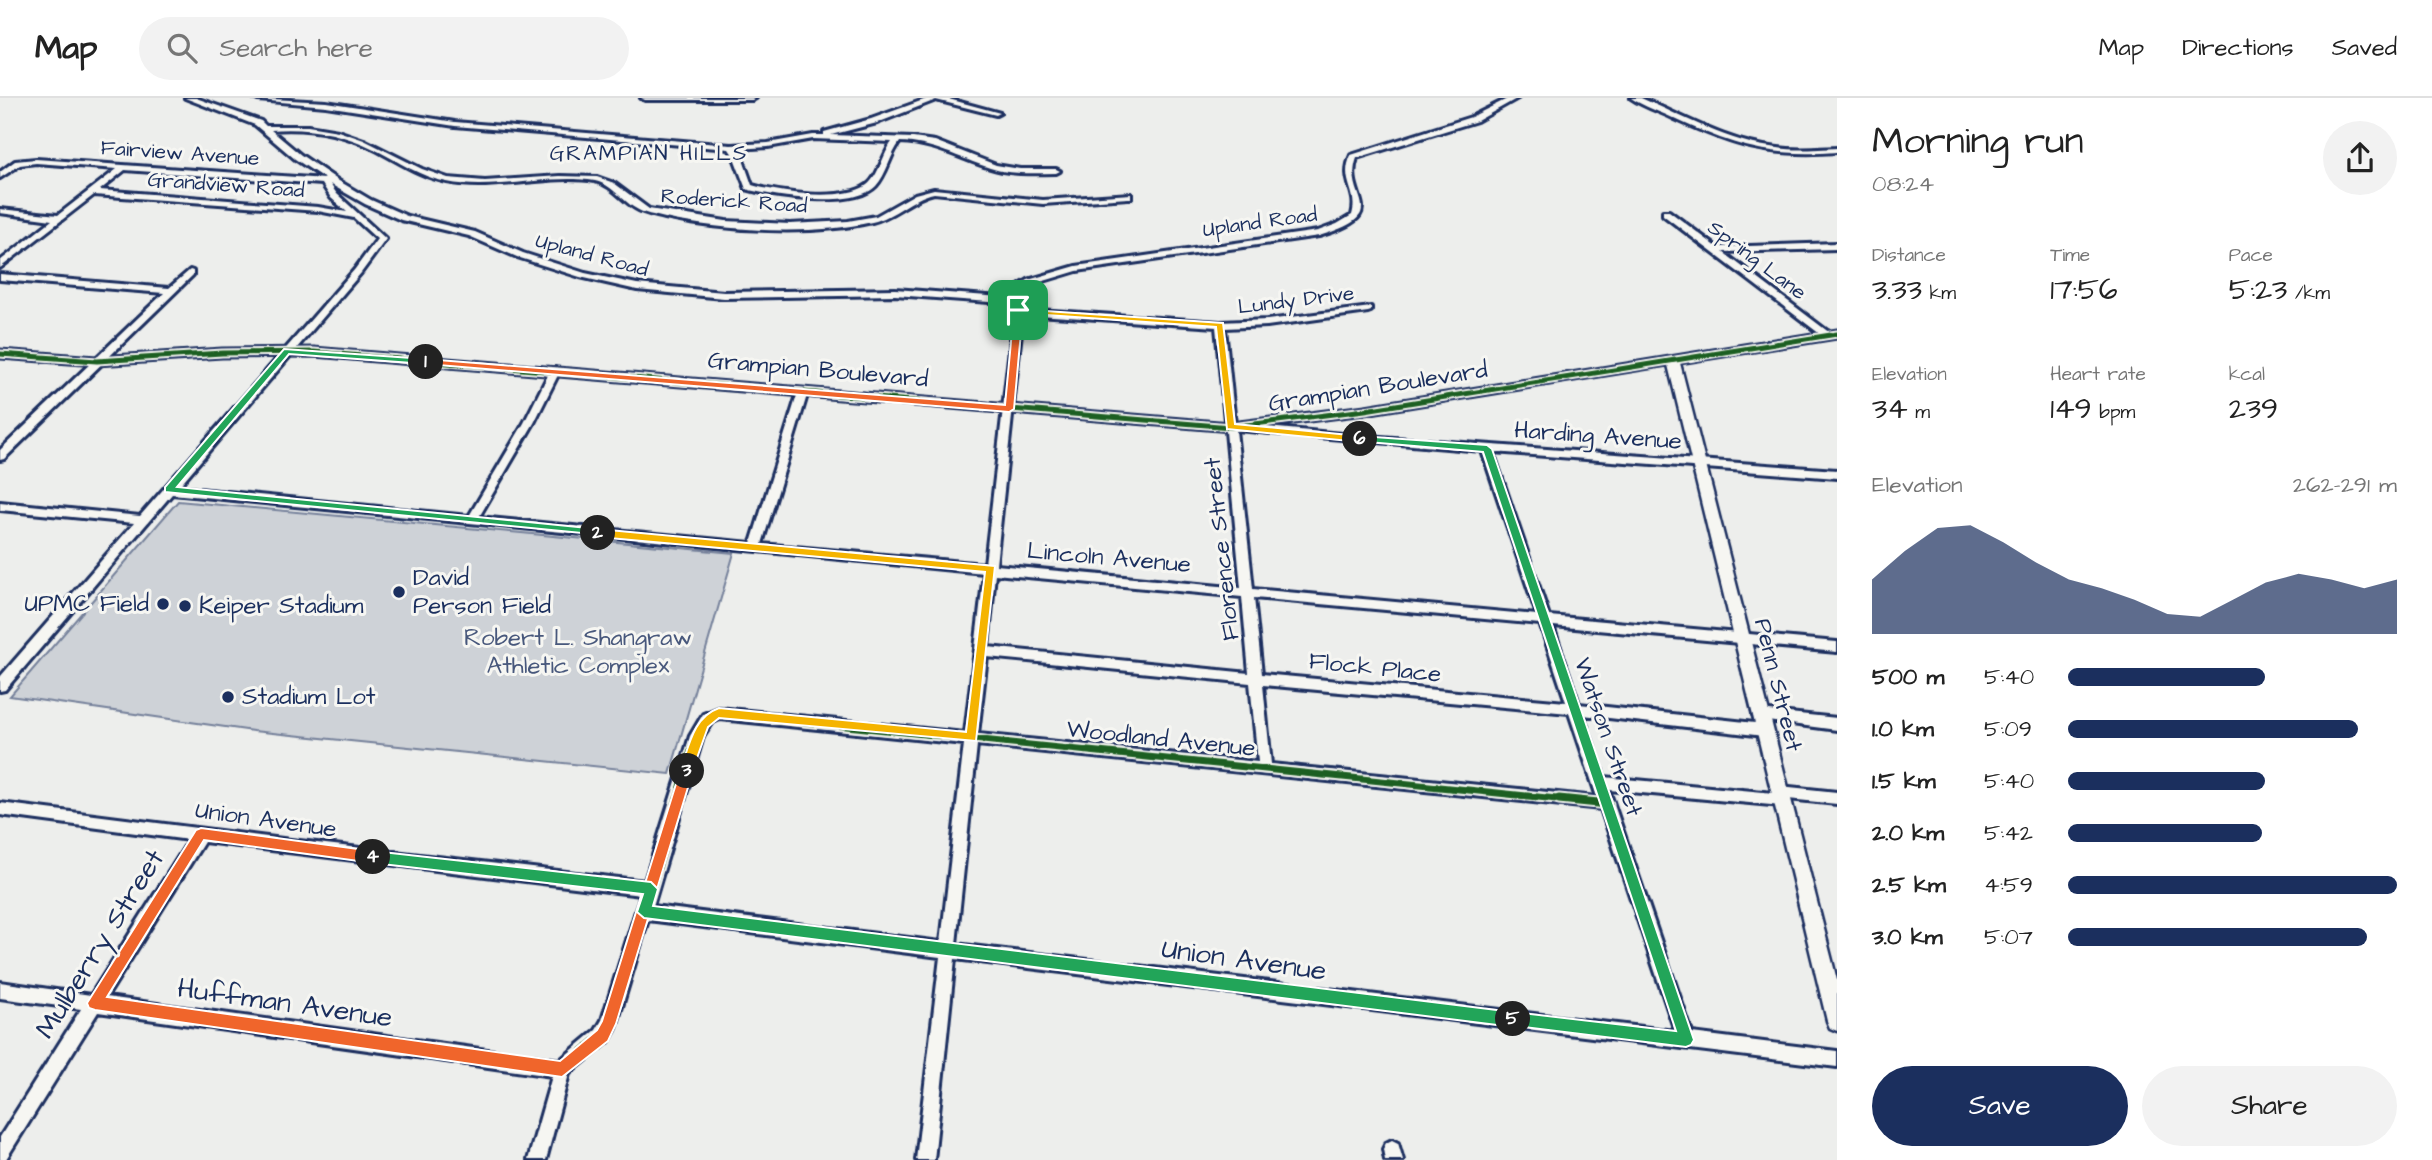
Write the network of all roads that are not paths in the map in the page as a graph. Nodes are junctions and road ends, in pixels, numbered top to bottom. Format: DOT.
graph roads {
  1 [pos="189,98"];
  2 [pos="258,98"];
  3 [pos="645,98"];
  4 [pos="751,98"];
  5 [pos="936,98"];
  6 [pos="1514,98"];
  7 [pos="1635,98"];
  8 [pos="996,113"];
  9 [pos="266,128"];
  10 [pos="813,137"];
  11 [pos="898,139"];
  12 [pos="731,147"];
  13 [pos="1837,150"];
  14 [pos="124,167"];
  15 [pos="1056,171"];
  16 [pos="0,176"];
  17 [pos="330,182"];
  18 [pos="91,192"];
  19 [pos="1128,196"];
  20 [pos="0,211"];
  21 [pos="1666,213"];
  22 [pos="358,217"];
  23 [pos="59,218"];
  24 [pos="1837,246"];
  25 [pos="1717,250"];
  26 [pos="0,265"];
  27 [pos="190,273"];
  28 [pos="0,277"];
  29 [pos="1021,288"];
  30 [pos="169,291"];
  31 [pos="1368,309"];
  32 [pos="1018,310"];
  33 [pos="1220,325"];
  34 [pos="1832,335"];
  35 [pos="287,351"];
  36 [pos="0,354"];
  37 [pos="1673,360"];
  38 [pos="97,361"];
  39 [pos="555,371"];
  40 [pos="803,392"];
  41 [pos="1009,409"];
  42 [pos="1231,426"];
  43 [pos="1487,449"];
  44 [pos="0,456"];
  45 [pos="1697,464"];
  46 [pos="1837,474"];
  47 [pos="169,490"];
  48 [pos="0,506"];
  49 [pos="143,520"];
  50 [pos="472,520"];
  51 [pos="755,547"];
  52 [pos="991,569"];
  53 [pos="1247,592"];
  54 [pos="1546,620"];
  55 [pos="1741,638"];
  56 [pos="1837,647"];
  57 [pos="981,651"];
  58 [pos="1256,679"];
  59 [pos="0,687"];
  60 [pos="1575,710"];
  61 [pos="1762,723"];
  62 [pos="1837,724"];
  63 [pos="971,738"];
  64 [pos="1265,769"];
  65 [pos="1600,783"];
  66 [pos="1781,796"];
  67 [pos="1837,798"];
  68 [pos="1608,804"];
  69 [pos="0,809"];
  70 [pos="201,834"];
  71 [pos="651,889"];
  72 [pos="644,912"];
  73 [pos="948,948"];
  74 [pos="0,990"];
  75 [pos="95,1003"];
  76 [pos="1837,1021"];
  77 [pos="1686,1040"];
  78 [pos="1837,1059"];
  79 [pos="562,1069"];
  80 [pos="0,1153"];
  81 [pos="537,1160"];
  82 [pos="925,1160"];
  1 -- 9 [label="street, Upland Road"];
  2 -- 12 [label="street"];
  3 -- 4 [label="street"];
  5 -- 8 [label="street"];
  5 -- 10 [label="street"];
  6 -- 29 [label="street, Upland Road"];
  7 -- 13 [label="street"];
  9 -- 17 [label="street, Upland Road"];
  9 -- 19 [label="street, Roderick Road"];
  10 -- 11 [label="street"];
  10 -- 12 [label="street"];
  11 -- 12 [label="street"];
  11 -- 15 [label="street"];
  14 -- 16 [label="street, Fairview Avenue"];
  14 -- 17 [label="street, Fairview Avenue"];
  14 -- 18 [label="street"];
  17 -- 22 [label="street"];
  17 -- 29 [label="street, Upland Road"];
  18 -- 22 [label="street, Grandview Road"];
  18 -- 23 [label="street"];
  20 -- 23 [label="street"];
  21 -- 25 [label="street, Spring Lane"];
  22 -- 35 [label="street"];
  23 -- 26 [label="street"];
  24 -- 25 [label="street"];
  25 -- 34 [label="street, Spring Lane"];
  27 -- 30 [label="street"];
  28 -- 30 [label="street"];
  29 -- 32 [label="street"];
  30 -- 38 [label="street"];
  31 -- 33 [label="street, Lundy Drive"];
  32 -- 33 [label="street, Lundy Drive"];
  32 -- 41 [label="street"];
  33 -- 42 [label="street, Florence Street"];
  34 -- 37 [label="street, Grampian Boulevard"];
  35 -- 38 [label="street, Grampian Boulevard"];
  35 -- 39 [label="street, Grampian Boulevard"];
  35 -- 47 [label="street"];
  36 -- 38 [label="street, Grampian Boulevard"];
  37 -- 42 [label="street, Grampian Boulevard"];
  37 -- 45 [label="street, Penn Street"];
  38 -- 44 [label="street"];
  39 -- 40 [label="street, Grampian Boulevard"];
  39 -- 50 [label="street"];
  40 -- 41 [label="street, Grampian Boulevard"];
  40 -- 51 [label="street"];
  41 -- 42 [label="street, Grampian Boulevard"];
  41 -- 52 [label="street"];
  42 -- 43 [label="street, Harding Avenue"];
  42 -- 53 [label="street, Florence Street"];
  43 -- 45 [label="street, Harding Avenue"];
  43 -- 54 [label="street, Watson Street"];
  45 -- 46 [label="street, Harding Avenue"];
  45 -- 55 [label="street, Penn Street"];
  47 -- 49 [label="street"];
  47 -- 50 [label="street, Lincoln Avenue"];
  48 -- 49 [label="street"];
  49 -- 59 [label="street"];
  50 -- 51 [label="street, Lincoln Avenue"];
  51 -- 52 [label="street, Lincoln Avenue"];
  52 -- 53 [label="street, Lincoln Avenue"];
  52 -- 57 [label="street"];
  53 -- 54 [label="street, Lincoln Avenue"];
  53 -- 58 [label="street, Florence Street"];
  54 -- 55 [label="street, Lincoln Avenue"];
  54 -- 60 [label="street, Watson Street"];
  55 -- 56 [label="street, Lincoln Avenue"];
  55 -- 61 [label="street, Penn Street"];
  57 -- 58 [label="street, Flock Place"];
  57 -- 63 [label="street"];
  58 -- 60 [label="street, Flock Place"];
  58 -- 64 [label="street, Florence Street"];
  60 -- 61 [label="street, Flock Place"];
  60 -- 65 [label="street, Watson Street"];
  61 -- 62 [label="street, Flock Place"];
  61 -- 66 [label="street, Penn Street"];
  63 -- 64 [label="street, Woodland Avenue"];
  63 -- 71 [label="street, Woodland Avenue"];
  63 -- 73 [label="street"];
  64 -- 68 [label="street, Woodland Avenue"];
  65 -- 66 [label="street"];
  65 -- 68 [label="street, Watson Street"];
  66 -- 67 [label="street"];
  66 -- 76 [label="street, Penn Street"];
  68 -- 77 [label="street, Watson Street"];
  69 -- 70 [label="street, Union Avenue"];
  70 -- 71 [label="street, Union Avenue"];
  70 -- 75 [label="street, Mulberry Street"];
  71 -- 72 [label="street"];
  72 -- 73 [label="street, Union Avenue"];
  72 -- 79 [label="street"];
  73 -- 77 [label="street, Union Avenue"];
  73 -- 82 [label="street"];
  74 -- 75 [label="street, Huffman Avenue"];
  75 -- 79 [label="street, Huffman Avenue"];
  75 -- 80 [label="street, Mulberry Street"];
  77 -- 78 [label="street, Union Avenue"];
  79 -- 81 [label="street"];
}
